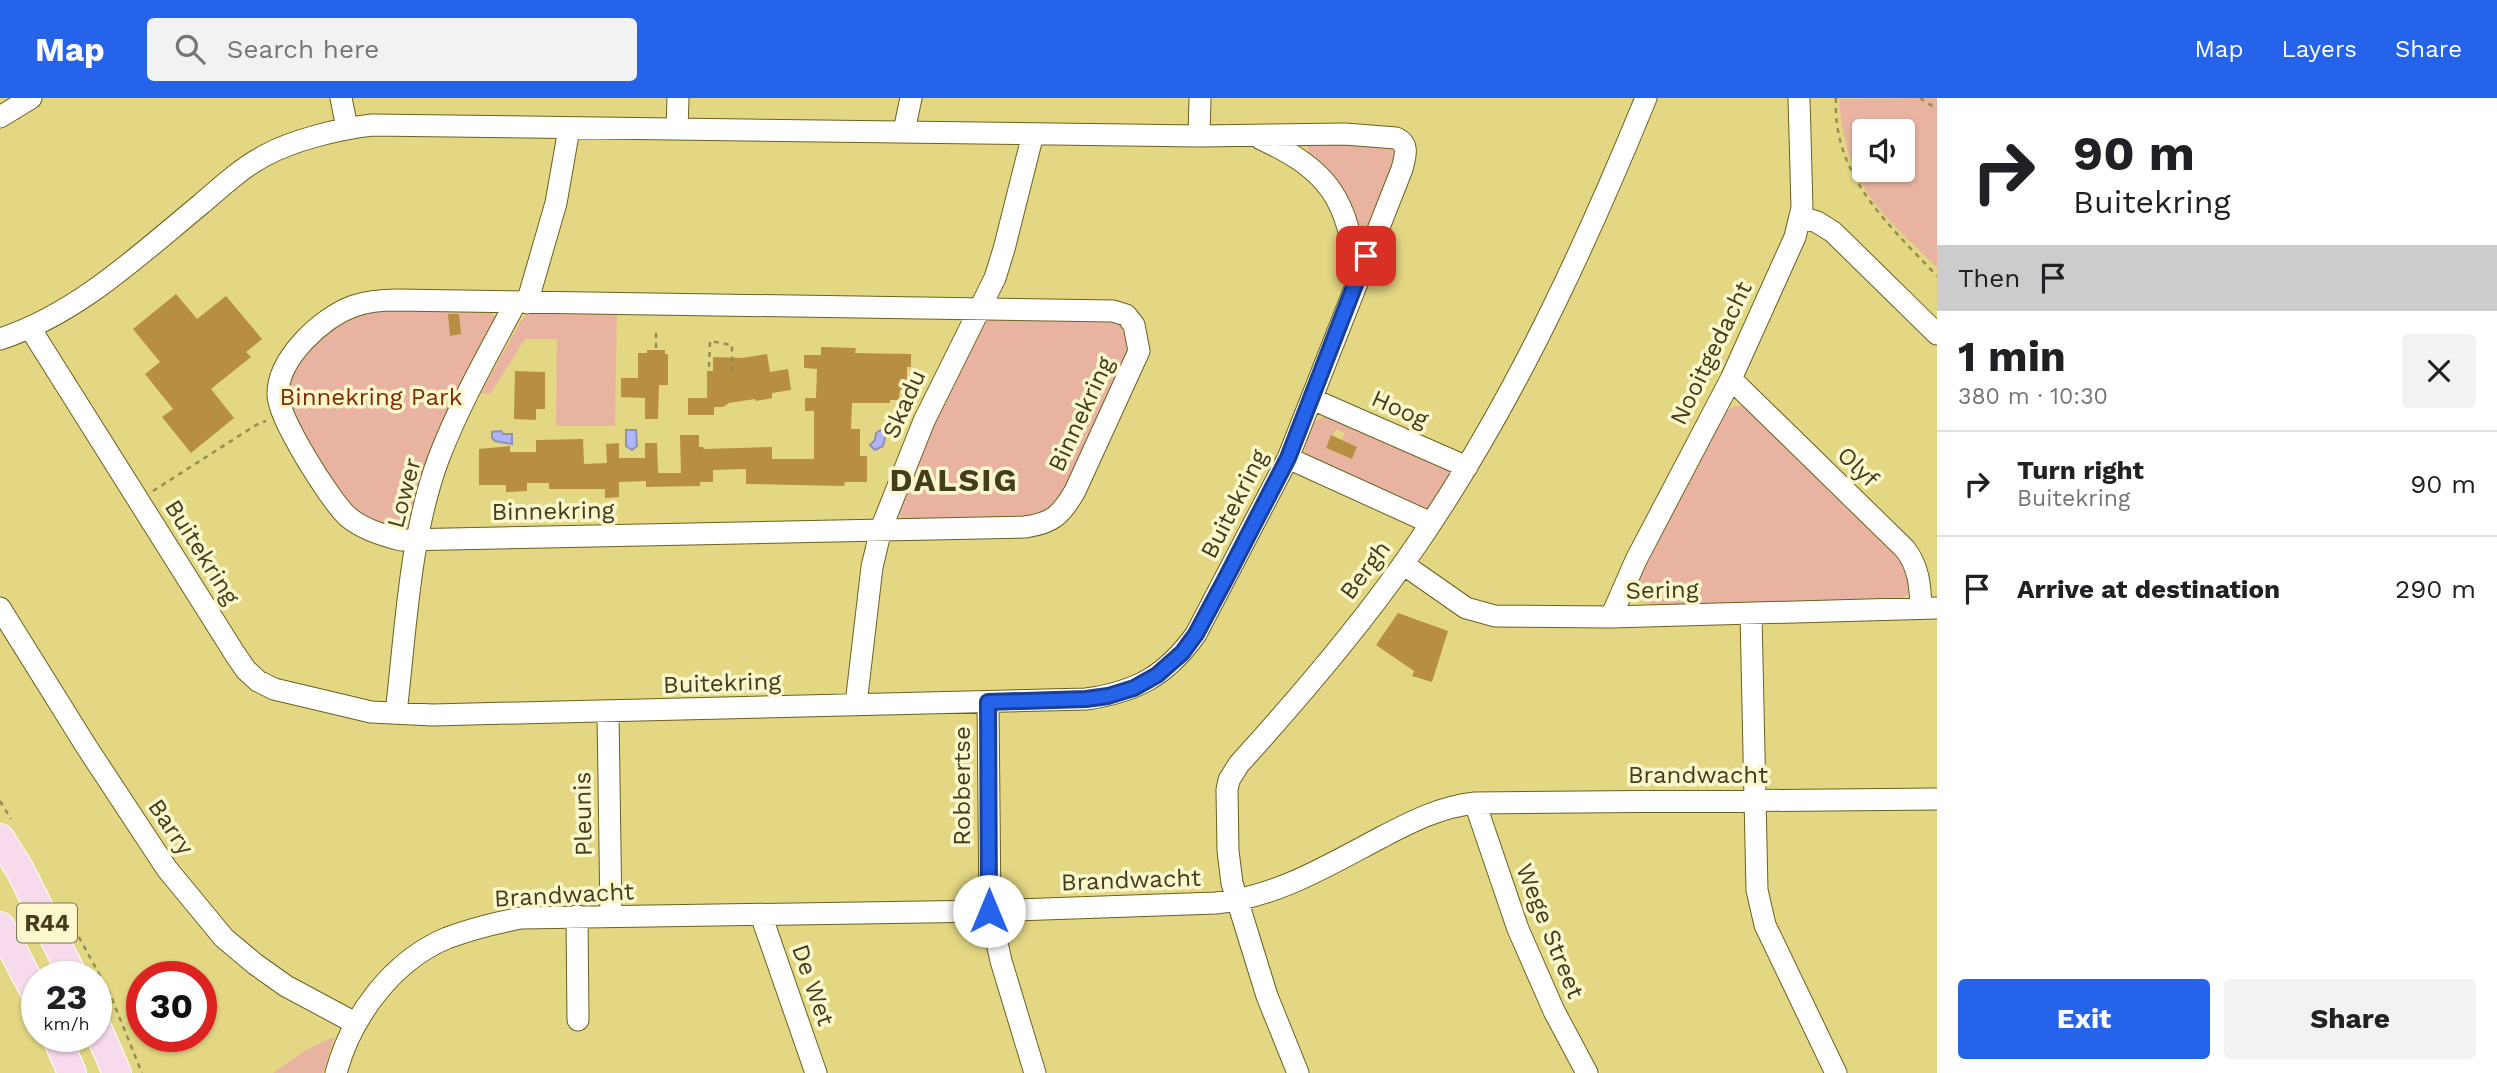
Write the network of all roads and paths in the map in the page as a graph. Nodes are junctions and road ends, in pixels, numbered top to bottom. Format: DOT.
graph roads {
  1 [pos="31,98"];
  2 [pos="341,98"];
  3 [pos="678,98"];
  4 [pos="911,98"];
  5 [pos="1200,98"];
  6 [pos="1646,98"];
  7 [pos="1799,98"];
  8 [pos="1836,98"];
  9 [pos="1920,98"];
  10 [pos="1937,109"];
  11 [pos="0,117"];
  12 [pos="347,128"];
  13 [pos="569,129"];
  14 [pos="677,129"];
  15 [pos="904,131"];
  16 [pos="1032,134"];
  17 [pos="1199,136"];
  18 [pos="1256,136"];
  19 [pos="1801,217"];
  20 [pos="1937,276"];
  21 [pos="1357,277"];
  22 [pos="522,302"];
  23 [pos="981,308"];
  24 [pos="30,328"];
  25 [pos="656,333"];
  26 [pos="1937,334"];
  27 [pos="0,340"];
  28 [pos="656,349"];
  29 [pos="709,367"];
  30 [pos="732,374"];
  31 [pos="1731,379"];
  32 [pos="1312,399"];
  33 [pos="282,415"];
  34 [pos="1288,458"];
  35 [pos="1467,467"];
  36 [pos="139,500"];
  37 [pos="1431,523"];
  38 [pos="881,529"];
  39 [pos="418,540"];
  40 [pos="1403,564"];
  41 [pos="0,608"];
  42 [pos="1929,608"];
  43 [pos="1751,614"];
  44 [pos="1611,617"];
  45 [pos="988,702"];
  46 [pos="856,704"];
  47 [pos="608,712"];
  48 [pos="396,713"];
  49 [pos="1937,799"];
  50 [pos="1755,801"];
  51 [pos="1475,803"];
  52 [pos="0,838"];
  53 [pos="1237,901"];
  54 [pos="989,911"];
  55 [pos="761,915"];
  56 [pos="577,916"];
  57 [pos="611,916"];
  58 [pos="0,926"];
  59 [pos="66,961"];
  60 [pos="21,966"];
  61 [pos="578,1020"];
  62 [pos="355,1023"];
  63 [pos="63,1052"];
  64 [pos="108,1052"];
  65 [pos="72,1073"];
  66 [pos="117,1073"];
  67 [pos="336,1073"];
  68 [pos="816,1073"];
  69 [pos="1035,1073"];
  70 [pos="1298,1073"];
  71 [pos="1587,1073"];
  72 [pos="1836,1073"];
  1 -- 11 [label="street"];
  2 -- 12 [label="street"];
  3 -- 14 [label="street"];
  4 -- 15 [label="street"];
  5 -- 17 [label="street"];
  6 -- 35 [label="street, Bergh"];
  7 -- 19 [label="street, Nooitgedacht"];
  8 -- 20 [label="path"];
  9 -- 10 [label="path"];
  12 -- 13 [label="street, Buitekring"];
  12 -- 24 [label="street, Buitekring"];
  13 -- 14 [label="street, Buitekring"];
  13 -- 22 [label="street, Lower"];
  14 -- 15 [label="street, Buitekring"];
  15 -- 16 [label="street, Buitekring"];
  16 -- 17 [label="street, Buitekring"];
  16 -- 23 [label="street, Skadu"];
  17 -- 18 [label="street, Buitekring"];
  18 -- 21 [label="street, Buitekring"];
  18 -- 21 [label="street, Buitekring"];
  19 -- 26 [label="street"];
  19 -- 31 [label="street, Nooitgedacht"];
  21 -- 32 [label="street, Buitekring"];
  22 -- 23 [label="street, Binnekring"];
  22 -- 33 [label="street, Binnekring"];
  22 -- 39 [label="street, Lower"];
  23 -- 38 [label="street, Skadu"];
  23 -- 38 [label="street, Binnekring"];
  24 -- 27 [label="street, Buitekring"];
  24 -- 36 [label="street, Buitekring"];
  25 -- 28 [label="path"];
  29 -- 30 [label="path"];
  31 -- 42 [label="street, Olyf"];
  31 -- 44 [label="street, Nooitgedacht"];
  32 -- 34 [label="street, Buitekring"];
  32 -- 35 [label="street, Hoog"];
  33 -- 36 [label="path"];
  33 -- 39 [label="street, Binnekring"];
  34 -- 37 [label="street"];
  34 -- 45 [label="street, Buitekring"];
  35 -- 37 [label="street, Bergh"];
  36 -- 48 [label="street, Buitekring"];
  37 -- 40 [label="street, Bergh"];
  38 -- 39 [label="street, Binnekring"];
  38 -- 46 [label="street, Skadu"];
  39 -- 48 [label="street, Lower"];
  40 -- 44 [label="street, Sering"];
  40 -- 53 [label="street, Bergh"];
  41 -- 62 [label="street, Barry"];
  42 -- 43 [label="street, Sering"];
  43 -- 44 [label="street, Sering"];
  43 -- 50 [label="street"];
  45 -- 46 [label="street, Buitekring"];
  45 -- 54 [label="street, Robbertse"];
  46 -- 47 [label="street, Buitekring"];
  47 -- 48 [label="street, Buitekring"];
  47 -- 57 [label="street, Pleunis"];
  49 -- 50 [label="street, Brandwacht"];
  50 -- 51 [label="street, Brandwacht"];
  50 -- 72 [label="street"];
  51 -- 53 [label="street, Brandwacht"];
  51 -- 71 [label="street, Wege Street"];
  52 -- 59 [label="main road, R44"];
  53 -- 54 [label="street, Brandwacht"];
  53 -- 70 [label="street, Bergh"];
  54 -- 55 [label="street, Brandwacht"];
  54 -- 69 [label="street, Robbertse"];
  55 -- 57 [label="street, Brandwacht"];
  55 -- 68 [label="street, De Wet"];
  56 -- 57 [label="street, Brandwacht"];
  56 -- 61 [label="street"];
  56 -- 62 [label="street, Brandwacht"];
  58 -- 60 [label="main road, R44"];
  62 -- 67 [label="street, Brandwacht"];
  63 -- 65 [label="main road"];
  64 -- 66 [label="main road"];
}
